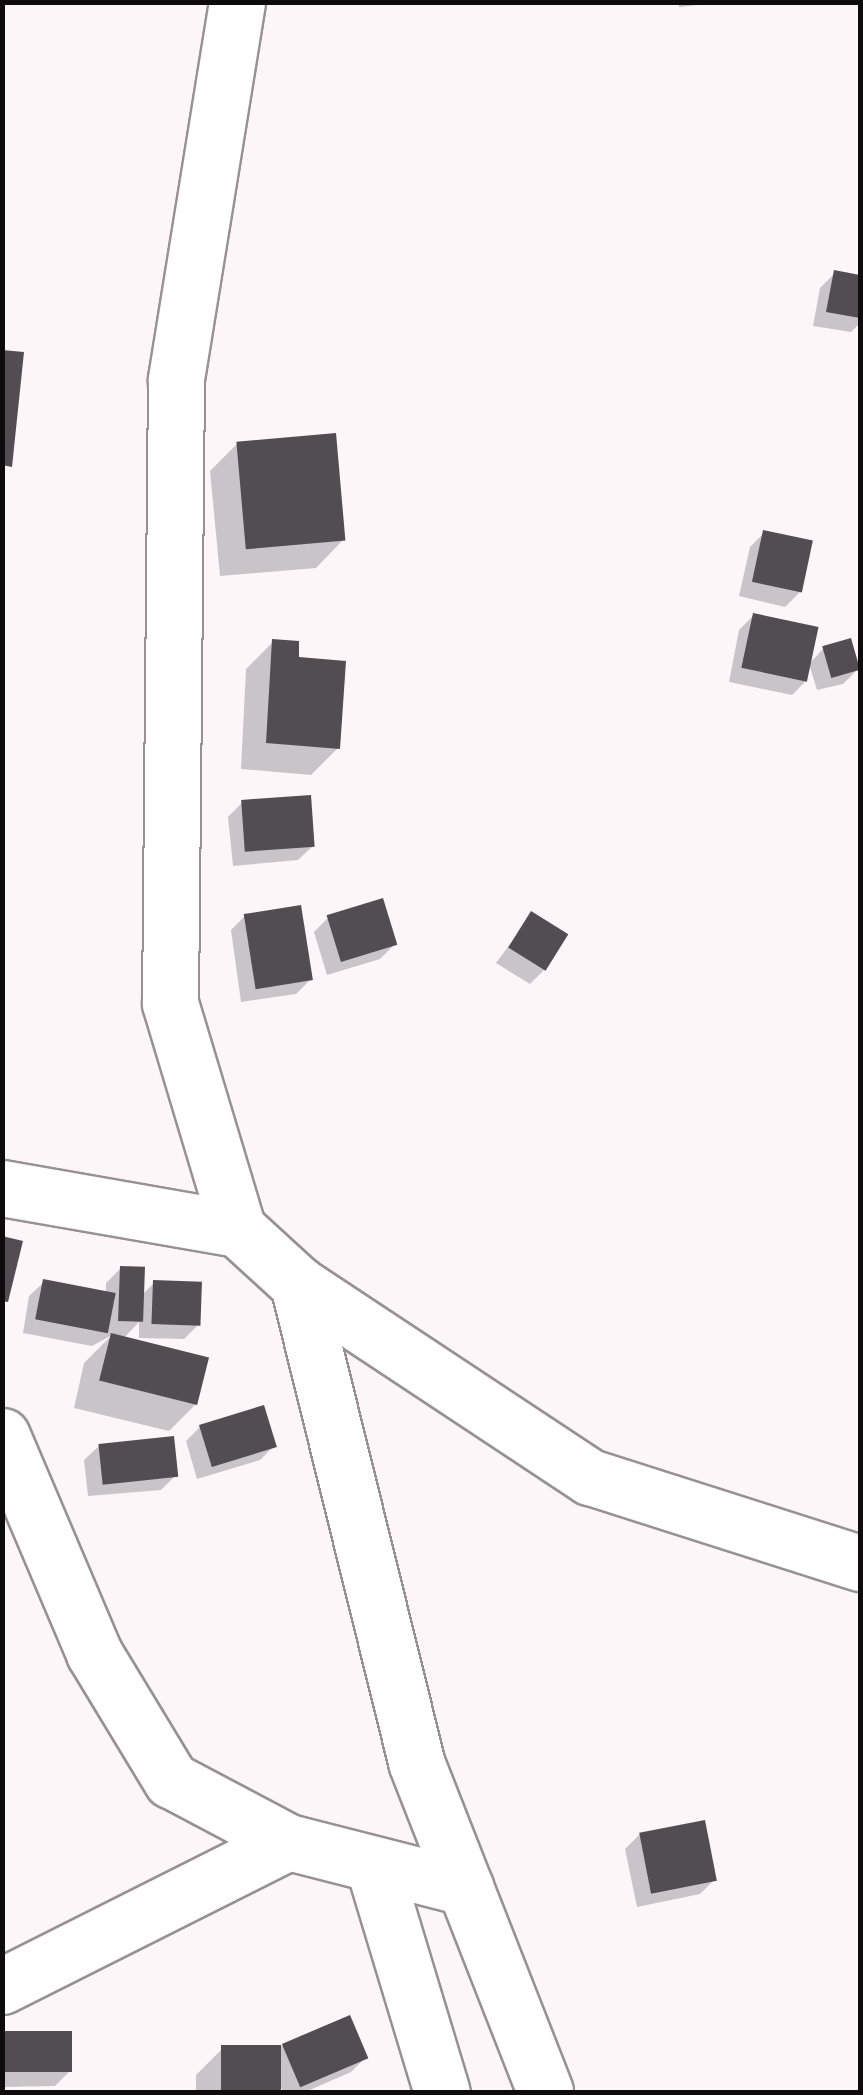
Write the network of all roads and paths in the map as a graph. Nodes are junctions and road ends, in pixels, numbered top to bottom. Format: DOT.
graph roads {
  1 [pos="237,2"];
  2 [pos="2,1188"];
  3 [pos="238,1229"];
  4 [pos="298,1284"];
  5 [pos="2,1436"];
  6 [pos="860,1562"];
  7 [pos="288,1842"];
  8 [pos="373,1864"];
  9 [pos="465,1887"];
  10 [pos="2,1986"];
  11 [pos="442,2092"];
  12 [pos="545,2092"];
  1 -- 3 [label="street"];
  2 -- 3 [label="street"];
  3 -- 4 [label="street"];
  4 -- 6 [label="street"];
  4 -- 9 [label="street"];
  5 -- 7 [label="street"];
  7 -- 8 [label="street"];
  7 -- 10 [label="street"];
  8 -- 9 [label="street"];
  8 -- 11 [label="street"];
  9 -- 12 [label="street"];
}
